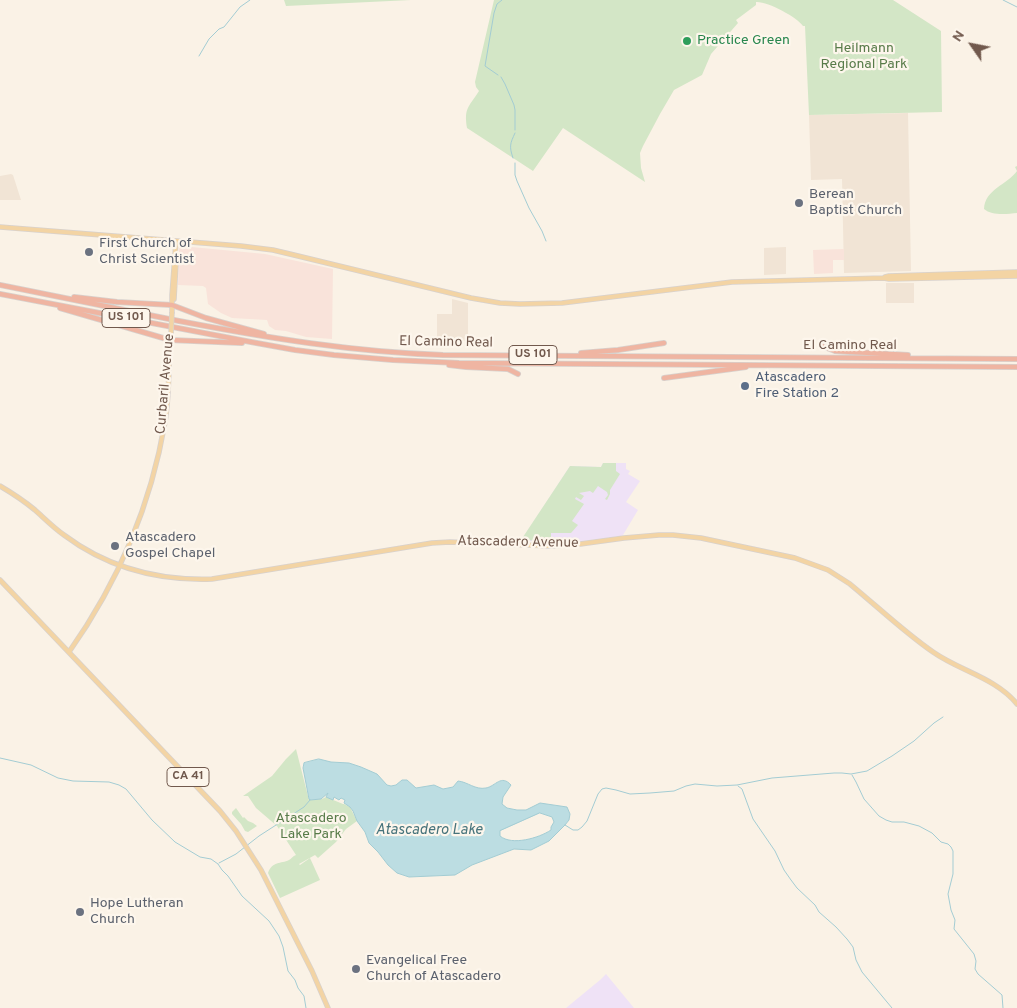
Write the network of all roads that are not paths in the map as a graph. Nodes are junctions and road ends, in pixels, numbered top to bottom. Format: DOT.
graph roads {
  1 [pos="0,227"];
  2 [pos="176,241"];
  3 [pos="1017,272"];
  4 [pos="1017,276"];
  5 [pos="884,278"];
  6 [pos="0,286"];
  7 [pos="0,294"];
  8 [pos="53,296"];
  9 [pos="32,300"];
  10 [pos="172,305"];
  11 [pos="170,340"];
  12 [pos="286,341"];
  13 [pos="251,342"];
  14 [pos="664,343"];
  15 [pos="822,346"];
  16 [pos="546,355"];
  17 [pos="935,358"];
  18 [pos="1017,359"];
  19 [pos="428,362"];
  20 [pos="760,365"];
  21 [pos="1017,367"];
  22 [pos="518,374"];
  23 [pos="664,378"];
  24 [pos="0,486"];
  25 [pos="120,566"];
  26 [pos="0,580"];
  27 [pos="69,652"];
  28 [pos="1017,704"];
  29 [pos="328,1008"];
  1 -- 2 [label="main road"];
  2 -- 5 [label="main road"];
  2 -- 10 [label="main road, Curbaril Avenue"];
  3 -- 5 [label="main road"];
  4 -- 5 [label="main road"];
  6 -- 8 [label="highway, El Camino Real / US 101"];
  7 -- 9 [label="highway, El Camino Real / US 101"];
  8 -- 10 [label="highway"];
  8 -- 12 [label="highway, El Camino Real / US 101"];
  9 -- 11 [label="highway"];
  9 -- 13 [label="highway, El Camino Real / US 101"];
  10 -- 11 [label="main road, Curbaril Avenue, bridge"];
  10 -- 12 [label="highway"];
  11 -- 13 [label="highway"];
  11 -- 25 [label="main road, Curbaril Avenue"];
  12 -- 16 [label="highway, El Camino Real / US 101"];
  13 -- 19 [label="highway, El Camino Real / US 101"];
  14 -- 16 [label="highway"];
  15 -- 17 [label="highway"];
  16 -- 17 [label="highway, El Camino Real / US 101"];
  17 -- 18 [label="highway, El Camino Real / US 101"];
  19 -- 20 [label="highway, El Camino Real / US 101"];
  19 -- 22 [label="highway"];
  20 -- 21 [label="highway, El Camino Real / US 101"];
  20 -- 23 [label="highway"];
  24 -- 25 [label="main road, Atascadero Avenue"];
  25 -- 27 [label="main road, Curbaril Avenue"];
  25 -- 28 [label="main road, Atascadero Avenue"];
  26 -- 27 [label="main road, CA 41 / CA 41"];
  27 -- 29 [label="main road, CA 41 / CA 41"];
}
